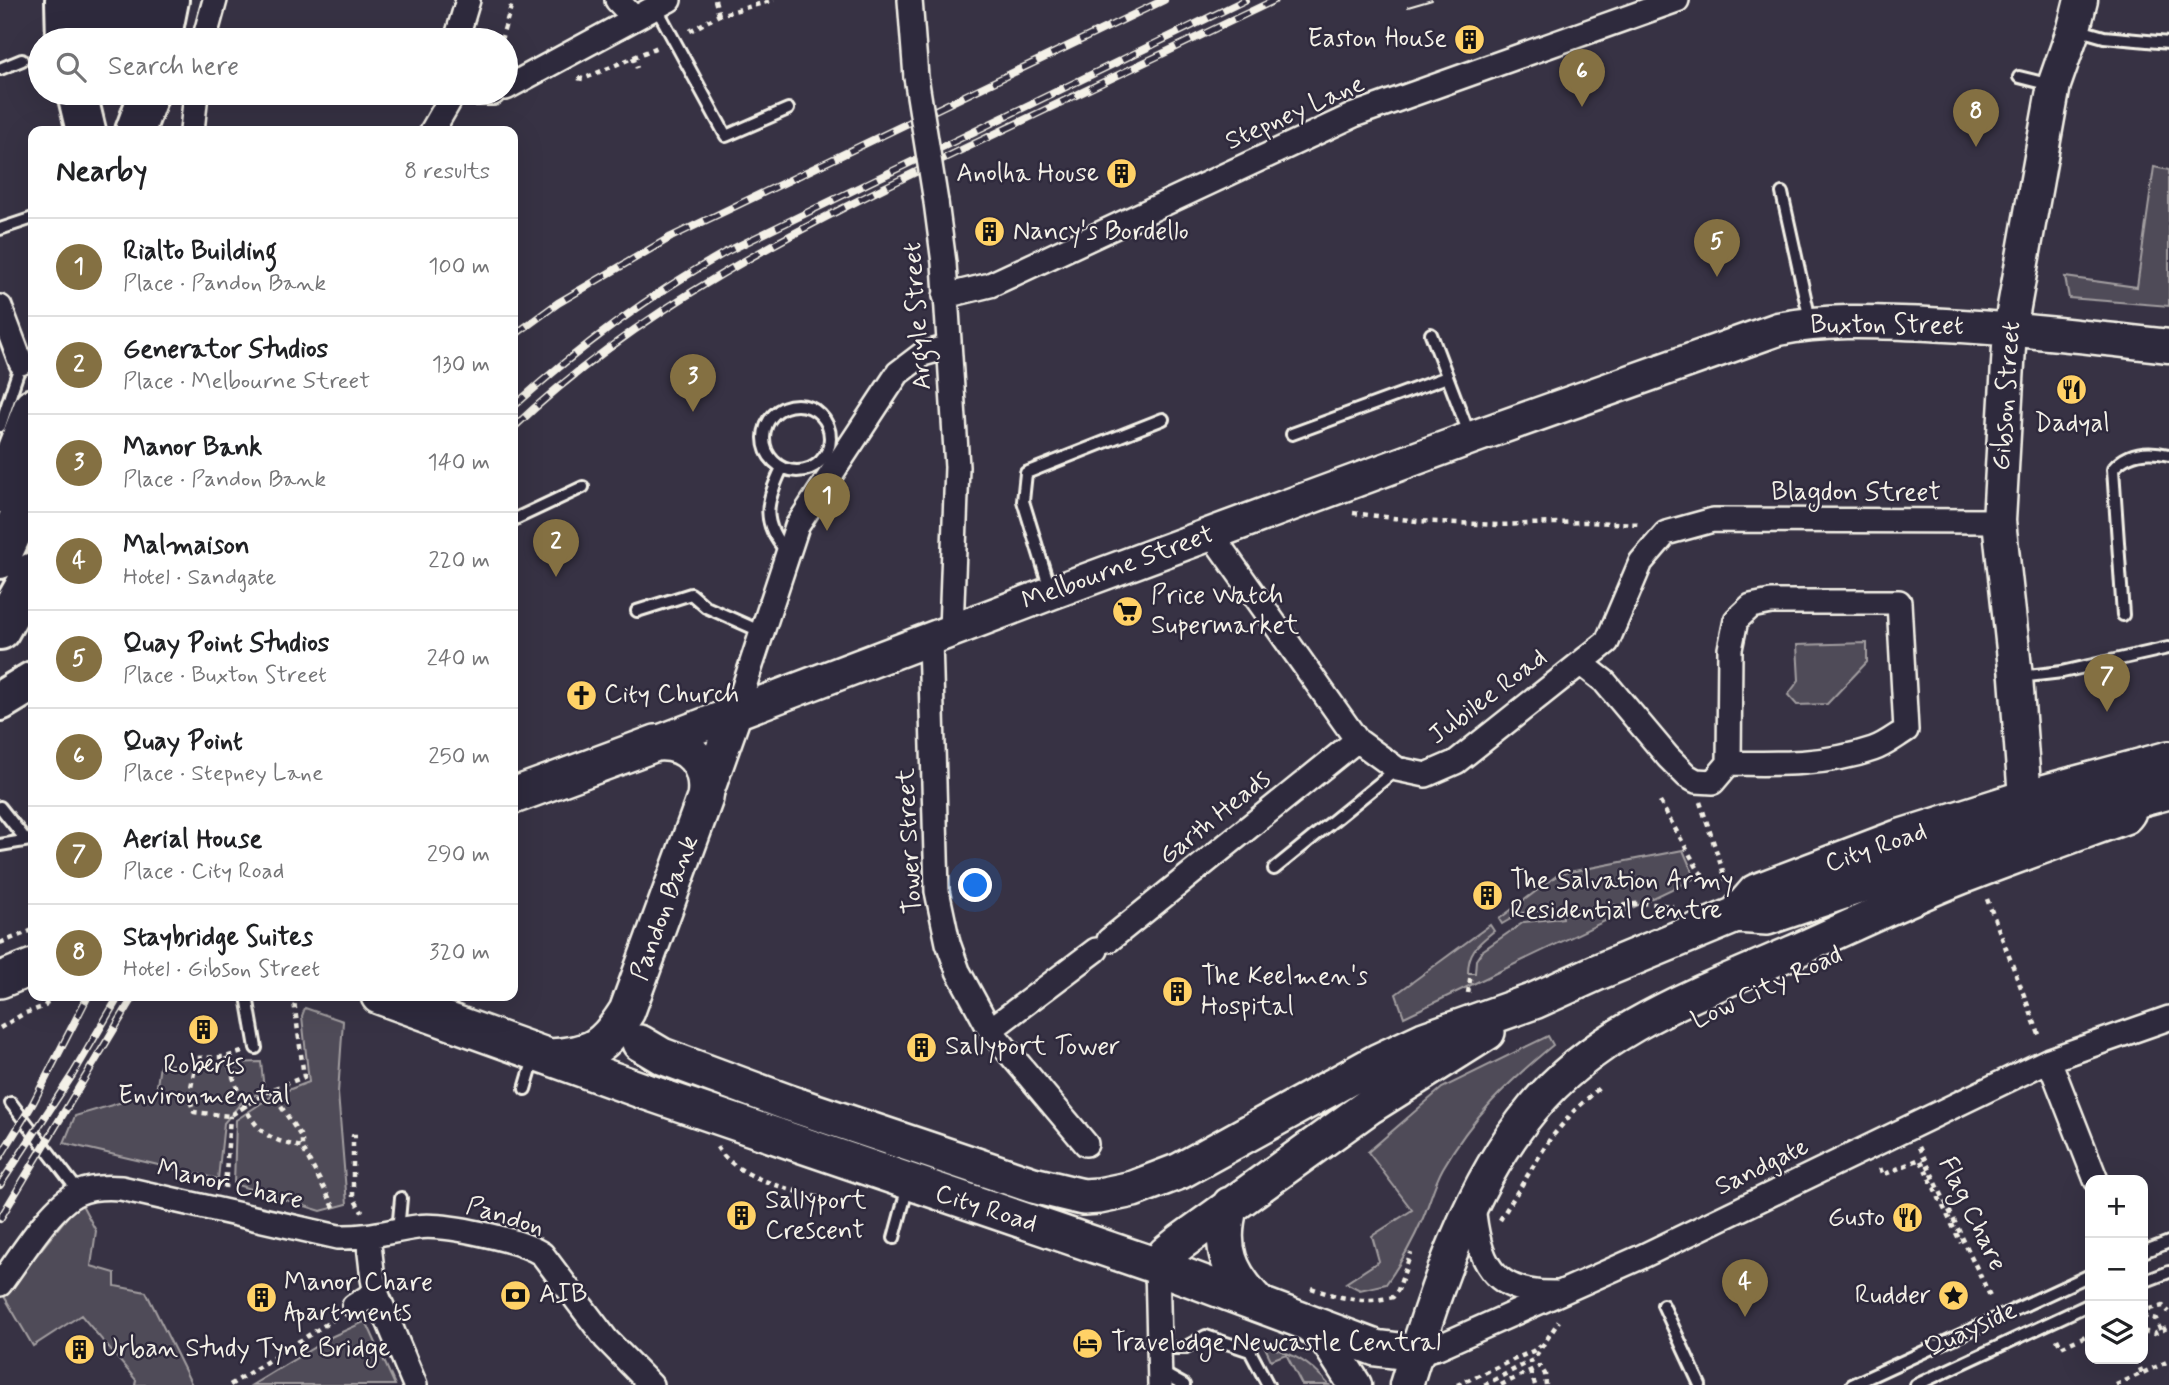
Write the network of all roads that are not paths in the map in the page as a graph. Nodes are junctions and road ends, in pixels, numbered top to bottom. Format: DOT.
graph roads {
  1 [pos="65,0"];
  2 [pos="101,0"];
  3 [pos="133,0"];
  4 [pos="169,0"];
  5 [pos="215,0"];
  6 [pos="468,0"];
  7 [pos="617,0"];
  8 [pos="910,0"];
  9 [pos="1677,0"];
  10 [pos="662,3"];
  11 [pos="2077,14"];
  12 [pos="634,18"];
  13 [pos="66,28"];
  14 [pos="99,28"];
  15 [pos="133,28"];
  16 [pos="164,28"];
  17 [pos="207,28"];
  18 [pos="460,28"];
  19 [pos="2169,43"];
  20 [pos="22,60"];
  21 [pos="0,69"];
  22 [pos="2019,78"];
  23 [pos="518,81"];
  24 [pos="2054,85"];
  25 [pos="81,105"];
  26 [pos="92,105"];
  27 [pos="133,105"];
  28 [pos="144,105"];
  29 [pos="195,105"];
  30 [pos="447,105"];
  31 [pos="788,109"];
  32 [pos="87,126"];
  33 [pos="90,126"];
  34 [pos="134,126"];
  35 [pos="136,126"];
  36 [pos="193,126"];
  37 [pos="435,126"];
  38 [pos="1782,193"];
  39 [pos="28,220"];
  40 [pos="0,229"];
  41 [pos="945,296"];
  42 [pos="0,307"];
  43 [pos="1811,323"];
  44 [pos="2010,329"];
  45 [pos="1431,334"];
  46 [pos="1725,346"];
  47 [pos="2169,346"];
  48 [pos="948,347"];
  49 [pos="21,363"];
  50 [pos="1447,377"];
  51 [pos="1163,419"];
  52 [pos="28,421"];
  53 [pos="0,426"];
  54 [pos="1292,434"];
  55 [pos="1471,438"];
  56 [pos="2169,455"];
  57 [pos="782,468"];
  58 [pos="583,487"];
  59 [pos="0,494"];
  60 [pos="28,498"];
  61 [pos="518,518"];
  62 [pos="1999,521"];
  63 [pos="1666,533"];
  64 [pos="1211,534"];
  65 [pos="787,552"];
  66 [pos="0,559"];
  67 [pos="28,581"];
  68 [pos="1051,593"];
  69 [pos="637,611"];
  70 [pos="2123,615"];
  71 [pos="0,630"];
  72 [pos="762,632"];
  73 [pos="941,634"];
  74 [pos="2168,648"];
  75 [pos="1581,663"];
  76 [pos="2016,677"];
  77 [pos="28,684"];
  78 [pos="0,701"];
  79 [pos="736,711"];
  80 [pos="1357,740"];
  81 [pos="656,743"];
  82 [pos="2169,760"];
  83 [pos="1729,763"];
  84 [pos="1398,769"];
  85 [pos="518,794"];
  86 [pos="2153,796"];
  87 [pos="705,798"];
  88 [pos="2025,798"];
  89 [pos="0,807"];
  90 [pos="2078,815"];
  91 [pos="28,838"];
  92 [pos="28,840"];
  93 [pos="0,845"];
  94 [pos="1956,853"];
  95 [pos="1274,869"];
  96 [pos="1891,907"];
  97 [pos="1736,915"];
  98 [pos="28,969"];
  99 [pos="0,980"];
  100 [pos="248,1001"];
  101 [pos="393,1001"];
  102 [pos="1534,1001"];
  103 [pos="627,1011"];
  104 [pos="2169,1018"];
  105 [pos="990,1030"];
  106 [pos="640,1043"];
  107 [pos="256,1048"];
  108 [pos="543,1055"];
  109 [pos="2049,1060"];
  110 [pos="525,1089"];
  111 [pos="11,1103"];
  112 [pos="692,1108"];
  113 [pos="1086,1144"];
  114 [pos="2093,1175"];
  115 [pos="909,1184"];
  116 [pos="79,1192"];
  117 [pos="401,1198"];
  118 [pos="1472,1200"];
  119 [pos="1230,1205"];
  120 [pos="366,1227"];
  121 [pos="398,1231"];
  122 [pos="338,1237"];
  123 [pos="894,1238"];
  124 [pos="2169,1242"];
  125 [pos="2148,1250"];
  126 [pos="1157,1266"];
  127 [pos="2169,1272"];
  128 [pos="2085,1277"];
  129 [pos="2148,1280"];
  130 [pos="0,1284"];
  131 [pos="374,1285"];
  132 [pos="1559,1292"];
  133 [pos="1259,1304"];
  134 [pos="1663,1305"];
  135 [pos="354,1306"];
  136 [pos="2085,1306"];
  137 [pos="1304,1321"];
  138 [pos="1158,1348"];
  139 [pos="1411,1369"];
  140 [pos="1160,1378"];
  141 [pos="415,1385"];
  142 [pos="651,1385"];
  143 [pos="1184,1385"];
  144 [pos="1268,1385"];
  145 [pos="1355,1385"];
  146 [pos="1700,1385"];
  147 [pos="1852,1385"];
  148 [pos="1916,1385"];
  1 -- 13 [label="highway"];
  2 -- 14 [label="highway"];
  3 -- 15 [label="highway"];
  4 -- 16 [label="highway"];
  5 -- 17 [label="street"];
  6 -- 18 [label="street"];
  7 -- 12 [label="street"];
  8 -- 41 [label="street, Argyle Street, bridge"];
  9 -- 41 [label="street, Stepney Lane"];
  10 -- 12 [label="street"];
  10 -- 31 [label="lane"];
  11 -- 19 [label="lane"];
  11 -- 24 [label="main road, Gibson Street"];
  12 -- 23 [label="street"];
  20 -- 21 [label="lane"];
  22 -- 24 [label="lane"];
  24 -- 44 [label="main road, Gibson Street"];
  25 -- 32 [label="highway"];
  26 -- 33 [label="highway"];
  27 -- 34 [label="highway"];
  28 -- 35 [label="highway"];
  29 -- 36 [label="street"];
  30 -- 37 [label="street"];
  38 -- 43 [label="lane"];
  39 -- 40 [label="lane"];
  41 -- 48 [label="street, Argyle Street"];
  42 -- 49 [label="street"];
  43 -- 44 [label="main road, Buxton Street"];
  43 -- 46 [label="main road, Buxton Street"];
  44 -- 47 [label="main road, Buxton Street"];
  44 -- 62 [label="main road, Gibson Street"];
  45 -- 50 [label="lane"];
  46 -- 55 [label="main road, Melbourne Street"];
  48 -- 65 [label="street"];
  48 -- 73 [label="street, Argyle Street"];
  49 -- 53 [label="lane"];
  50 -- 54 [label="lane"];
  50 -- 55 [label="lane"];
  51 -- 68 [label="lane"];
  52 -- 59 [label="highway"];
  55 -- 64 [label="main road, Melbourne Street"];
  56 -- 70 [label="lane"];
  57 -- 57 [label="lane"];
  57 -- 65 [label="lane"];
  58 -- 61 [label="lane"];
  60 -- 66 [label="highway"];
  62 -- 63 [label="street, Blagdon Street"];
  62 -- 76 [label="main road, Gibson Street"];
  63 -- 75 [label="street, Jubilee Road"];
  64 -- 68 [label="main road, Melbourne Street"];
  64 -- 80 [label="street, Jubilee Road"];
  65 -- 72 [label="street"];
  67 -- 71 [label="highway"];
  68 -- 73 [label="main road, Melbourne Street"];
  69 -- 72 [label="lane"];
  72 -- 79 [label="street"];
  73 -- 79 [label="main road, Melbourne Street"];
  73 -- 105 [label="street, Tower Street"];
  74 -- 76 [label="lane"];
  75 -- 83 [label="street"];
  75 -- 84 [label="street, Jubilee Road"];
  76 -- 88 [label="main road, Gibson Street"];
  77 -- 78 [label="highway"];
  79 -- 81 [label="main road, Melbourne Street"];
  79 -- 87 [label="main road"];
  80 -- 84 [label="street, Jubilee Road"];
  80 -- 105 [label="street, Garth Heads"];
  81 -- 85 [label="main road, Melbourne Street"];
  81 -- 87 [label="main road, Pandon Bank"];
  82 -- 88 [label="main road, City Road"];
  83 -- 83 [label="street"];
  84 -- 95 [label="lane"];
  86 -- 90 [label="main road, City Road"];
  86 -- 96 [label="main road, Low City Road"];
  87 -- 103 [label="main road, Pandon Bank"];
  88 -- 90 [label="main road"];
  88 -- 94 [label="main road, City Road"];
  88 -- 97 [label="main road, City Road"];
  89 -- 91 [label="lane"];
  90 -- 94 [label="main road, City Road"];
  92 -- 93 [label="lane"];
  94 -- 96 [label="main road, Low City Road"];
  94 -- 97 [label="main road, City Road"];
  96 -- 118 [label="main road, Low City Road"];
  97 -- 102 [label="main road, City Road"];
  98 -- 99 [label="main road"];
  100 -- 107 [label="lane"];
  101 -- 108 [label="main road, City Road"];
  102 -- 106 [label="main road, City Road"];
  102 -- 119 [label="main road, City Road"];
  103 -- 106 [label="main road"];
  103 -- 108 [label="main road, Pandon Bank"];
  104 -- 109 [label="street, Sandgate"];
  105 -- 113 [label="street, Tower Street"];
  106 -- 112 [label="main road"];
  108 -- 110 [label="lane"];
  108 -- 112 [label="main road, City Road"];
  109 -- 114 [label="street"];
  109 -- 132 [label="street, Sandgate"];
  111 -- 116 [label="lane"];
  112 -- 115 [label="main road, City Road"];
  115 -- 123 [label="lane"];
  115 -- 126 [label="main road, City Road"];
  116 -- 122 [label="street, Manor Chare"];
  116 -- 130 [label="street"];
  117 -- 121 [label="lane"];
  118 -- 132 [label="street, Sandgate"];
  118 -- 139 [label="main road, Low City Road"];
  119 -- 126 [label="main road, City Road"];
  119 -- 133 [label="main road"];
  120 -- 121 [label="street, Pandon"];
  120 -- 122 [label="street, Manor Chare"];
  120 -- 131 [label="street"];
  121 -- 142 [label="street, Pandon"];
  122 -- 131 [label="street"];
  124 -- 125 [label="lane"];
  126 -- 133 [label="main road"];
  126 -- 138 [label="street"];
  127 -- 129 [label="lane"];
  128 -- 147 [label="lane, Quayside"];
  131 -- 135 [label="street"];
  131 -- 141 [label="street"];
  132 -- 139 [label="street, Sandgate"];
  133 -- 137 [label="main road"];
  134 -- 146 [label="lane"];
  136 -- 148 [label="lane, Quayside"];
  137 -- 139 [label="main road"];
  137 -- 145 [label="main road"];
  138 -- 140 [label="street"];
  138 -- 144 [label="lane"];
  140 -- 143 [label="lane"];
}
